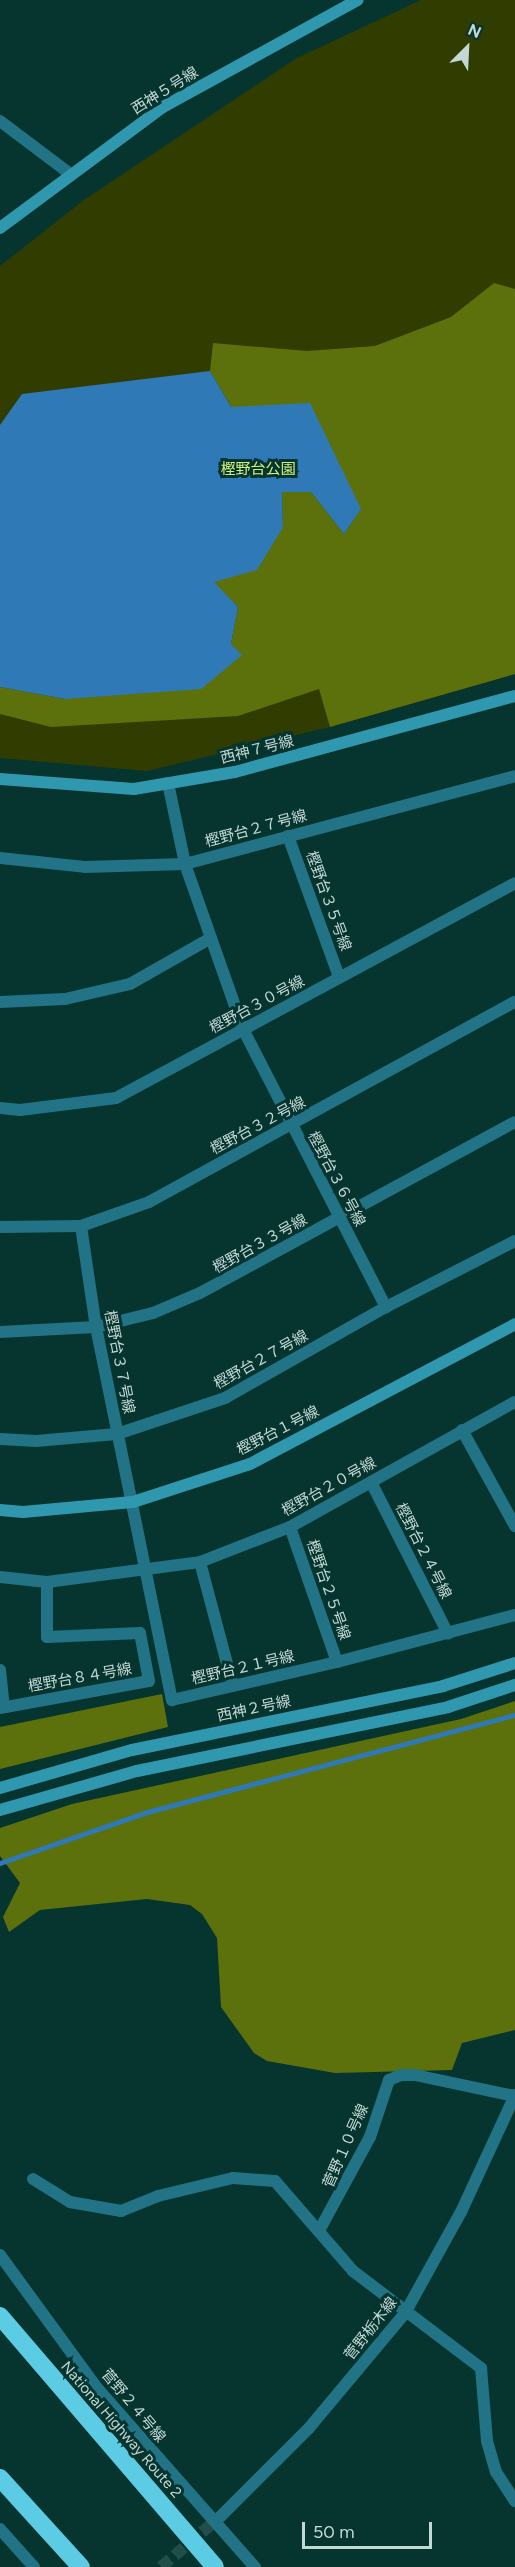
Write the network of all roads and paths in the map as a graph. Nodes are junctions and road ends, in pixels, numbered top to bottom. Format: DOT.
graph roads {
  1 [pos="358,0"];
  2 [pos="0,121"];
  3 [pos="69,173"];
  4 [pos="0,228"];
  5 [pos="515,696"];
  6 [pos="515,776"];
  7 [pos="0,779"];
  8 [pos="168,783"];
  9 [pos="288,836"];
  10 [pos="0,858"];
  11 [pos="185,864"];
  12 [pos="515,883"];
  13 [pos="211,939"];
  14 [pos="339,977"];
  15 [pos="0,1002"];
  16 [pos="515,1002"];
  17 [pos="243,1029"];
  18 [pos="0,1108"];
  19 [pos="515,1122"];
  20 [pos="291,1125"];
  21 [pos="339,1217"];
  22 [pos="81,1226"];
  23 [pos="0,1227"];
  24 [pos="515,1241"];
  25 [pos="386,1307"];
  26 [pos="515,1324"];
  27 [pos="96,1327"];
  28 [pos="0,1332"];
  29 [pos="515,1402"];
  30 [pos="462,1430"];
  31 [pos="117,1434"];
  32 [pos="0,1439"];
  33 [pos="371,1482"];
  34 [pos="133,1502"];
  35 [pos="0,1510"];
  36 [pos="514,1523"];
  37 [pos="290,1527"];
  38 [pos="200,1562"];
  39 [pos="146,1570"];
  40 [pos="0,1577"];
  41 [pos="47,1582"];
  42 [pos="515,1616"];
  43 [pos="448,1634"];
  44 [pos="337,1662"];
  45 [pos="515,1663"];
  46 [pos="0,1670"];
  47 [pos="515,1685"];
  48 [pos="233,1686"];
  49 [pos="2,1707"];
  50 [pos="0,1788"];
  51 [pos="0,1810"];
  52 [pos="515,2095"];
  53 [pos="33,2179"];
  54 [pos="320,2229"];
  55 [pos="0,2255"];
  56 [pos="405,2313"];
  57 [pos="0,2316"];
  58 [pos="0,2478"];
  59 [pos="515,2501"];
  60 [pos="220,2517"];
  61 [pos="0,2529"];
  62 [pos="34,2567"];
  63 [pos="81,2567"];
  64 [pos="215,2567"];
  65 [pos="255,2567"];
  1 -- 3 [label="street, 西神５号線"];
  2 -- 3 [label="street"];
  3 -- 4 [label="street, 西神５号線"];
  5 -- 8 [label="street, 西神７号線"];
  6 -- 9 [label="street, 樫野台２７号線"];
  7 -- 8 [label="street, 西神７号線"];
  8 -- 11 [label="street, 樫野台３６号線"];
  9 -- 11 [label="street, 樫野台２７号線"];
  9 -- 14 [label="street, 樫野台３５号線"];
  10 -- 11 [label="street, 樫野台２７号線"];
  11 -- 13 [label="street, 樫野台３６号線"];
  12 -- 14 [label="street, 樫野台３０号線"];
  13 -- 15 [label="street"];
  13 -- 17 [label="street, 樫野台３６号線"];
  14 -- 17 [label="street, 樫野台３０号線"];
  16 -- 20 [label="street, 樫野台３２号線"];
  17 -- 18 [label="street, 樫野台３０号線"];
  17 -- 20 [label="street, 樫野台３６号線"];
  19 -- 21 [label="street, 樫野台３３号線"];
  20 -- 21 [label="street, 樫野台３６号線"];
  20 -- 22 [label="street, 樫野台３２号線"];
  21 -- 25 [label="street, 樫野台３６号線"];
  21 -- 27 [label="street, 樫野台３３号線"];
  22 -- 23 [label="street, 樫野台３２号線"];
  22 -- 27 [label="street, 樫野台３７号線"];
  24 -- 25 [label="street, 樫野台２７号線"];
  25 -- 31 [label="street, 樫野台２７号線"];
  26 -- 34 [label="street, 樫野台１号線"];
  27 -- 28 [label="street, 樫野台３３号線"];
  27 -- 31 [label="street, 樫野台３７号線"];
  29 -- 30 [label="street, 樫野台２０号線"];
  30 -- 33 [label="street, 樫野台２０号線"];
  30 -- 36 [label="street"];
  31 -- 32 [label="street, 樫野台２７号線"];
  31 -- 34 [label="street, 樫野台３７号線"];
  33 -- 37 [label="street, 樫野台２０号線"];
  33 -- 43 [label="street, 樫野台２４号線"];
  34 -- 35 [label="street, 樫野台１号線"];
  34 -- 39 [label="street, 樫野台２１号線"];
  37 -- 38 [label="street, 樫野台２０号線"];
  37 -- 44 [label="street, 樫野台２５号線"];
  38 -- 39 [label="street, 樫野台２０号線"];
  38 -- 48 [label="street"];
  39 -- 41 [label="street, 樫野台２０号線"];
  39 -- 48 [label="street, 樫野台２１号線"];
  40 -- 41 [label="street, 樫野台２０号線"];
  41 -- 49 [label="street, 樫野台８４号線"];
  42 -- 43 [label="street, 樫野台２１号線"];
  43 -- 44 [label="street, 樫野台２１号線"];
  44 -- 48 [label="street, 樫野台２１号線"];
  45 -- 50 [label="street, 西神２号線"];
  46 -- 49 [label="street"];
  47 -- 51 [label="street"];
  52 -- 54 [label="street, 菅野１０号線"];
  52 -- 56 [label="street, 菅野栃木線"];
  53 -- 54 [label="street"];
  54 -- 56 [label="street"];
  55 -- 65 [label="street, 菅野２４号線"];
  56 -- 59 [label="street"];
  56 -- 60 [label="street, 菅野栃木線"];
  57 -- 64 [label="highway, National Highway Route 2"];
  58 -- 63 [label="highway"];
  61 -- 62 [label="street"];
}
